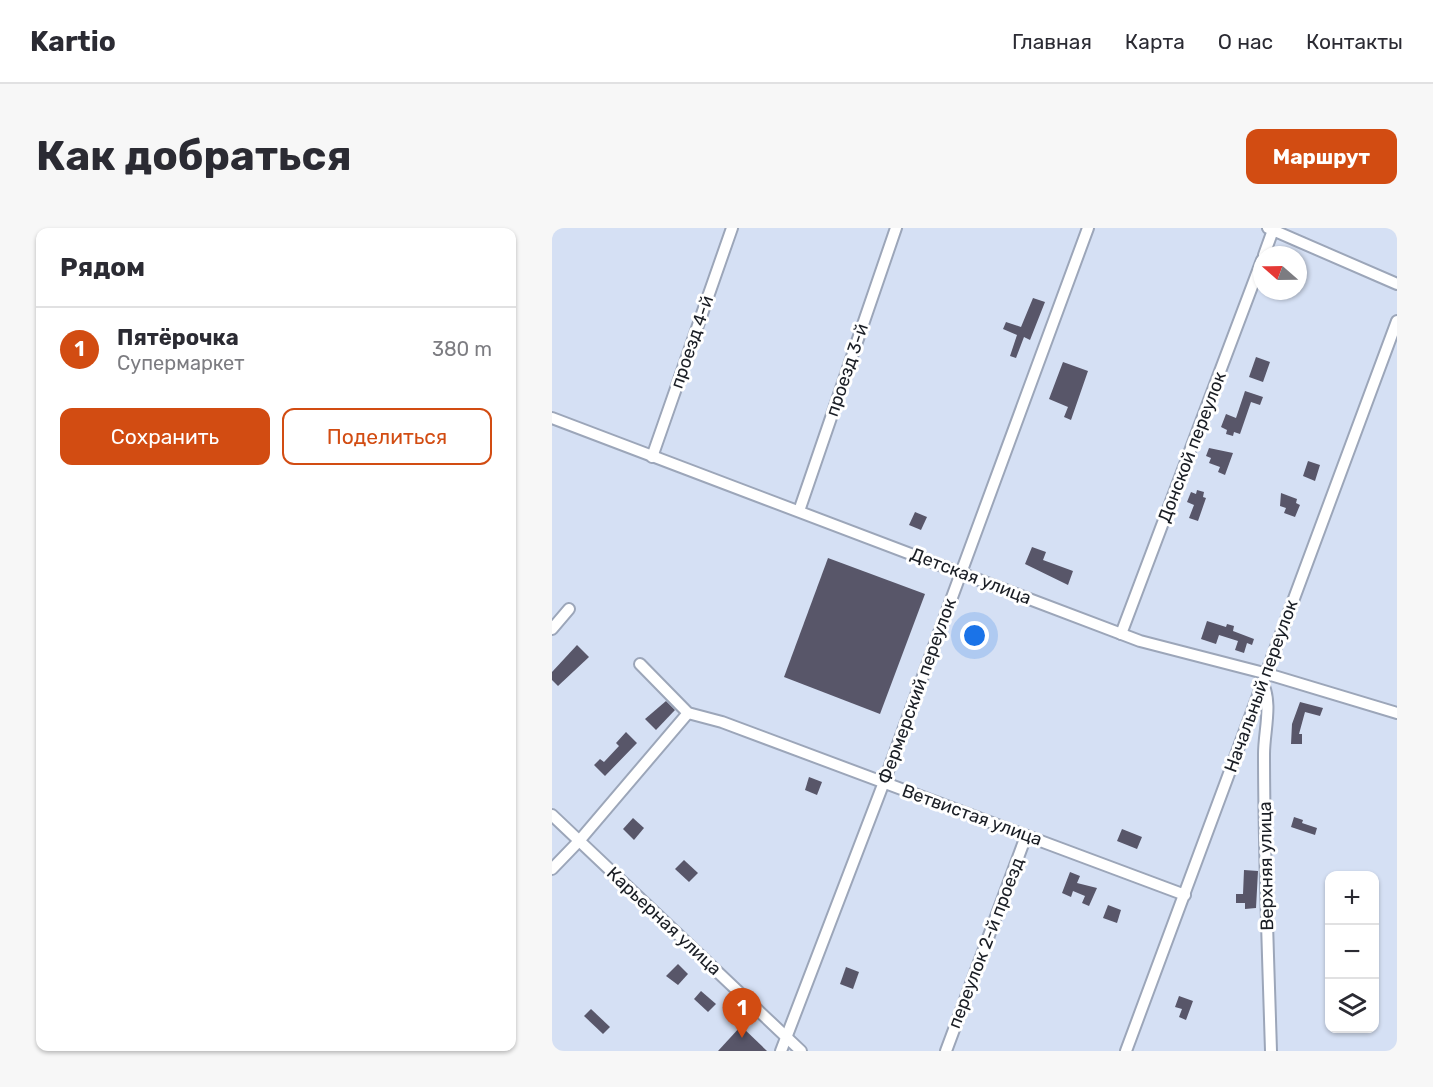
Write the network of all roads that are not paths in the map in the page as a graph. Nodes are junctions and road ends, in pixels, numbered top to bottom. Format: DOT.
graph roads {
  1 [pos="732,228"];
  2 [pos="896,228"];
  3 [pos="1088,228"];
  4 [pos="1271,229"];
  5 [pos="1266,246"];
  6 [pos="1253,284"];
  7 [pos="1397,284"];
  8 [pos="1397,321"];
  9 [pos="552,418"];
  10 [pos="652,457"];
  11 [pos="799,511"];
  12 [pos="960,572"];
  13 [pos="569,609"];
  14 [pos="552,629"];
  15 [pos="1121,634"];
  16 [pos="640,664"];
  17 [pos="1263,678"];
  18 [pos="688,713"];
  19 [pos="1397,713"];
  20 [pos="884,782"];
  21 [pos="552,815"];
  22 [pos="1026,836"];
  23 [pos="579,841"];
  24 [pos="552,869"];
  25 [pos="1185,895"];
  26 [pos="786,1037"];
  27 [pos="781,1051"];
  28 [pos="801,1051"];
  29 [pos="945,1051"];
  30 [pos="1126,1051"];
  31 [pos="1271,1051"];
  1 -- 10 [label="street, проезд 4-й"];
  2 -- 11 [label="street, проезд 3-й"];
  3 -- 12 [label="street, Фермерский переулок"];
  4 -- 5 [label="street"];
  4 -- 7 [label="street"];
  6 -- 15 [label="street, Донской переулок"];
  8 -- 17 [label="street, Начальный переулок"];
  9 -- 10 [label="street, Детская улица"];
  10 -- 11 [label="street, Детская улица"];
  11 -- 12 [label="street, Детская улица"];
  12 -- 15 [label="street, Детская улица"];
  12 -- 20 [label="street, Фермерский переулок"];
  13 -- 14 [label="street"];
  15 -- 17 [label="street, Детская улица"];
  16 -- 18 [label="street"];
  17 -- 19 [label="street, Детская улица"];
  17 -- 25 [label="street, Начальный переулок"];
  17 -- 31 [label="street, Верхняя улица"];
  18 -- 20 [label="street, Ветвистая улица"];
  18 -- 23 [label="street"];
  20 -- 22 [label="street, Ветвистая улица"];
  20 -- 26 [label="street, Фермерский переулок"];
  21 -- 23 [label="street, Карьерная улица"];
  22 -- 25 [label="street, Ветвистая улица"];
  22 -- 29 [label="street, переулок 2-й проезд"];
  23 -- 24 [label="street"];
  23 -- 26 [label="street, Карьерная улица"];
  25 -- 30 [label="street, Начальный переулок"];
  26 -- 27 [label="street, Фермерский переулок"];
  26 -- 28 [label="street, Карьерная улица"];
}
